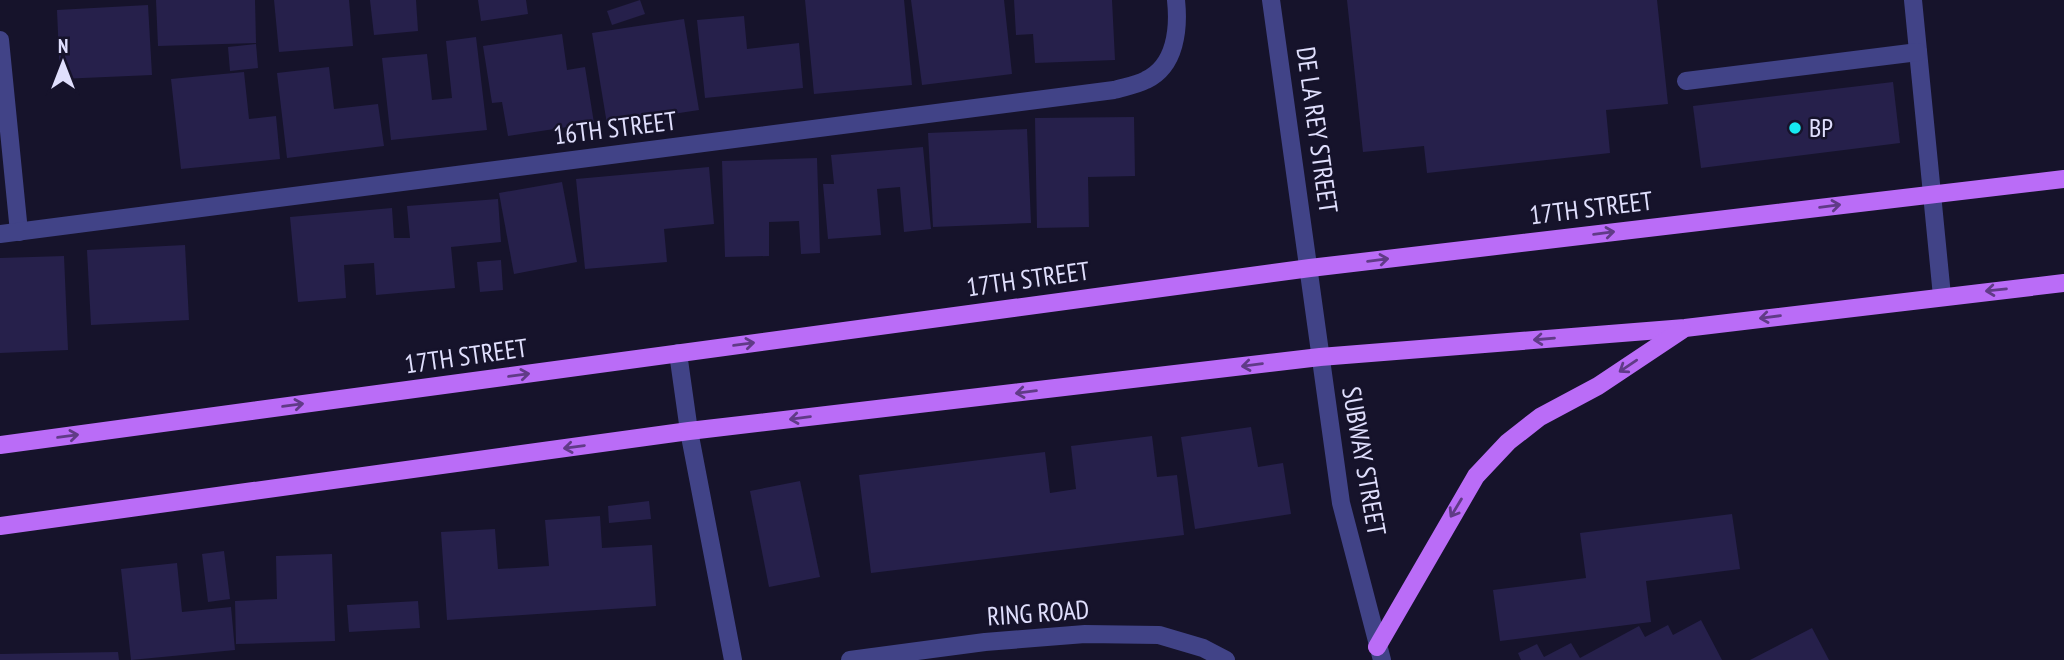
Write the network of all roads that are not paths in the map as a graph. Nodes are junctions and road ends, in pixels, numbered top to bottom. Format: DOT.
graph roads {
  1 [pos="1176,0"];
  2 [pos="1271,0"];
  3 [pos="1913,0"];
  4 [pos="0,40"];
  5 [pos="1918,52"];
  6 [pos="1686,81"];
  7 [pos="2064,179"];
  8 [pos="1932,194"];
  9 [pos="19,232"];
  10 [pos="0,234"];
  11 [pos="1310,268"];
  12 [pos="2064,283"];
  13 [pos="1942,296"];
  14 [pos="1685,328"];
  15 [pos="678,353"];
  16 [pos="1320,357"];
  17 [pos="689,431"];
  18 [pos="0,445"];
  19 [pos="0,526"];
  20 [pos="1380,653"];
  21 [pos="733,660"];
  22 [pos="850,660"];
  23 [pos="1226,660"];
  1 -- 9 [label="street, 16TH STREET"];
  2 -- 11 [label="street, DE LA REY STREET"];
  3 -- 5 [label="street"];
  4 -- 9 [label="street"];
  5 -- 6 [label="street"];
  5 -- 8 [label="street"];
  7 -- 8 [label="main road, 17TH STREET"];
  11 -- 8 [label="main road, 17TH STREET, one-way"];
  8 -- 13 [label="street"];
  9 -- 10 [label="street, 16TH STREET"];
  15 -- 11 [label="main road, 17TH STREET, one-way"];
  11 -- 16 [label="street, SUBWAY STREET"];
  12 -- 13 [label="main road, one-way"];
  13 -- 14 [label="main road, one-way"];
  14 -- 16 [label="main road, one-way"];
  14 -- 20 [label="main road, one-way"];
  15 -- 17 [label="street"];
  18 -- 15 [label="main road, 17TH STREET, one-way"];
  16 -- 17 [label="main road, one-way"];
  16 -- 20 [label="street, SUBWAY STREET"];
  17 -- 19 [label="main road, one-way"];
  17 -- 21 [label="street"];
  22 -- 23 [label="street, RING ROAD"];
}
